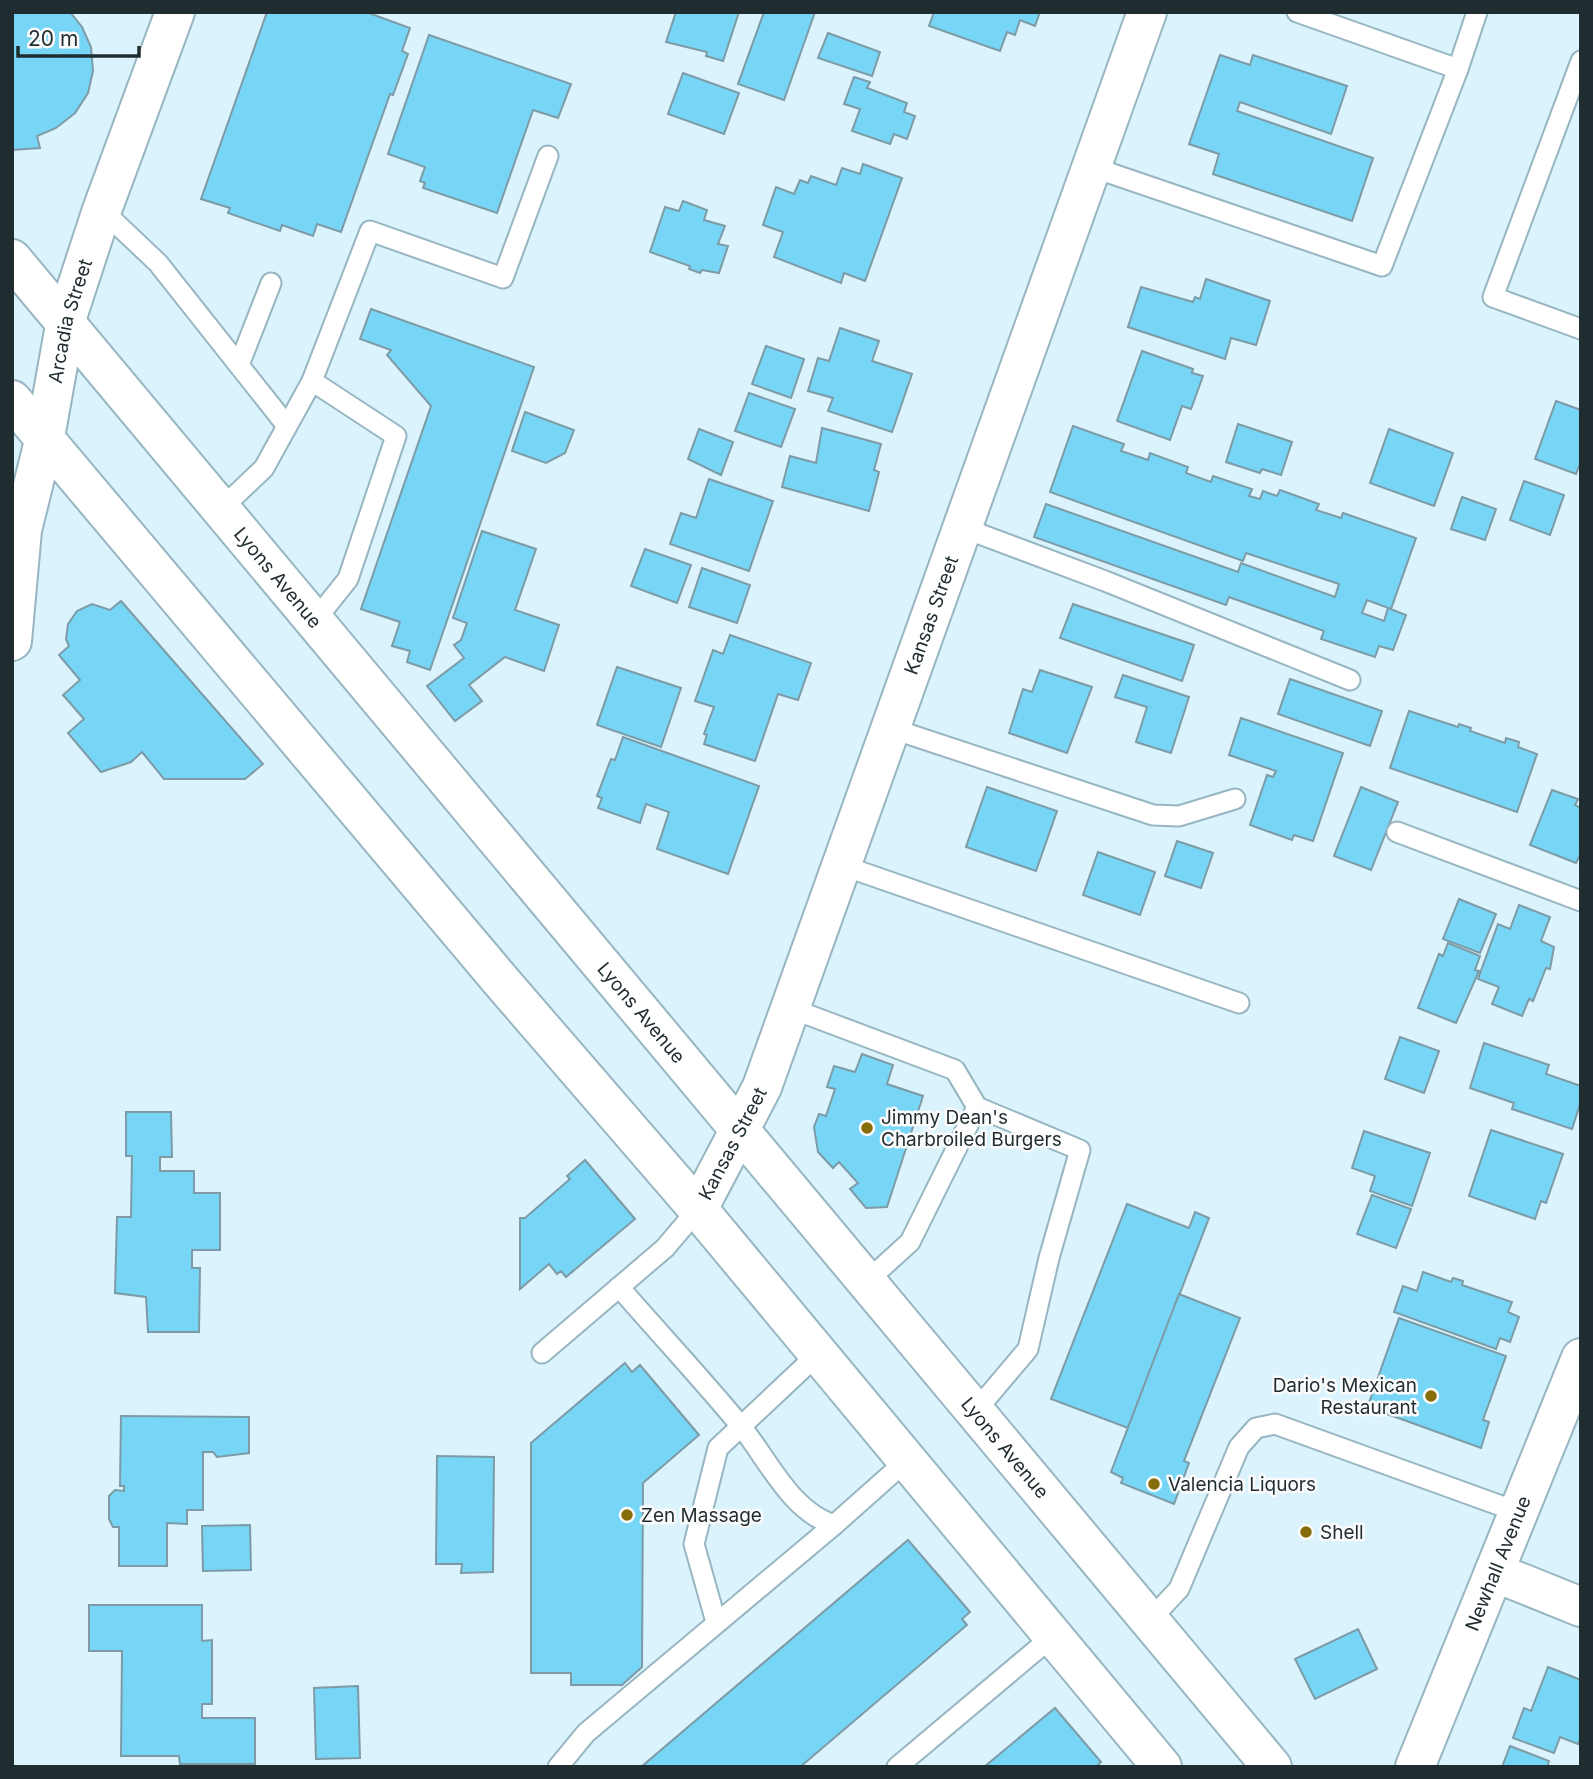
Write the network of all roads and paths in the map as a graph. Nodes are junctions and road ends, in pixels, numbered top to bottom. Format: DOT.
graph roads {
  1 [pos="175,12"];
  2 [pos="1147,12"];
  3 [pos="1297,12"];
  4 [pos="1477,12"];
  5 [pos="1581,61"];
  6 [pos="1458,69"];
  7 [pos="548,156"];
  8 [pos="1093,167"];
  9 [pos="102,210"];
  10 [pos="12,259"];
  11 [pos="271,283"];
  12 [pos="66,320"];
  13 [pos="1581,329"];
  14 [pos="239,365"];
  15 [pos="312,381"];
  16 [pos="12,400"];
  17 [pos="287,426"];
  18 [pos="45,436"];
  19 [pos="222,508"];
  20 [pos="961,527"];
  21 [pos="316,619"];
  22 [pos="12,641"];
  23 [pos="1350,680"];
  24 [pos="890,728"];
  25 [pos="1234,799"];
  26 [pos="1397,832"];
  27 [pos="841,865"];
  28 [pos="1581,901"];
  29 [pos="1239,1003"];
  30 [pos="790,1008"];
  31 [pos="977,1107"];
  32 [pos="741,1129"];
  33 [pos="698,1209"];
  34 [pos="866,1282"];
  35 [pos="619,1287"];
  36 [pos="542,1353"];
  37 [pos="818,1354"];
  38 [pos="1581,1358"];
  39 [pos="974,1413"];
  40 [pos="741,1427"];
  41 [pos="906,1461"];
  42 [pos="1518,1512"];
  43 [pos="834,1525"];
  44 [pos="1494,1572"];
  45 [pos="1581,1607"];
  46 [pos="1149,1621"];
  47 [pos="716,1622"];
  48 [pos="1053,1636"];
  49 [pos="558,1767"];
  50 [pos="898,1767"];
  51 [pos="1162,1767"];
  52 [pos="1272,1767"];
  53 [pos="1415,1767"];
  1 -- 9 [label="main road, Arcadia Street"];
  2 -- 8 [label="main road, Kansas Street"];
  3 -- 6 [label="lane"];
  4 -- 6 [label="lane"];
  5 -- 13 [label="lane"];
  6 -- 8 [label="lane"];
  7 -- 15 [label="lane"];
  8 -- 20 [label="main road, Kansas Street"];
  9 -- 12 [label="main road, Arcadia Street"];
  9 -- 14 [label="lane"];
  10 -- 12 [label="main road, Lyons Avenue"];
  11 -- 14 [label="lane"];
  12 -- 18 [label="main road, Arcadia Street"];
  12 -- 19 [label="main road, Lyons Avenue"];
  14 -- 17 [label="lane"];
  15 -- 17 [label="lane"];
  15 -- 21 [label="lane"];
  16 -- 18 [label="main road"];
  17 -- 19 [label="lane"];
  18 -- 22 [label="main road, Arcadia Street"];
  18 -- 33 [label="main road"];
  19 -- 21 [label="main road, Lyons Avenue"];
  20 -- 23 [label="lane"];
  20 -- 24 [label="main road, Kansas Street"];
  21 -- 32 [label="main road, Lyons Avenue"];
  24 -- 25 [label="lane"];
  24 -- 27 [label="main road, Kansas Street"];
  26 -- 28 [label="lane"];
  27 -- 29 [label="lane"];
  27 -- 30 [label="main road, Kansas Street"];
  30 -- 31 [label="lane"];
  30 -- 32 [label="main road, Kansas Street"];
  31 -- 34 [label="lane"];
  31 -- 39 [label="lane"];
  32 -- 33 [label="main road, Kansas Street"];
  32 -- 34 [label="main road, Lyons Avenue"];
  33 -- 35 [label="lane"];
  33 -- 37 [label="main road"];
  34 -- 39 [label="main road, Lyons Avenue"];
  35 -- 36 [label="lane"];
  35 -- 40 [label="lane"];
  37 -- 40 [label="lane"];
  37 -- 41 [label="main road"];
  38 -- 42 [label="main road, Newhall Avenue"];
  39 -- 46 [label="main road, Lyons Avenue"];
  40 -- 43 [label="lane"];
  40 -- 47 [label="lane"];
  41 -- 43 [label="lane"];
  41 -- 48 [label="main road"];
  42 -- 44 [label="main road, Newhall Avenue"];
  42 -- 46 [label="lane"];
  43 -- 47 [label="lane"];
  44 -- 45 [label="main road"];
  44 -- 53 [label="main road, Newhall Avenue"];
  46 -- 52 [label="main road, Lyons Avenue"];
  47 -- 49 [label="lane"];
  48 -- 50 [label="lane"];
  48 -- 51 [label="main road"];
}
